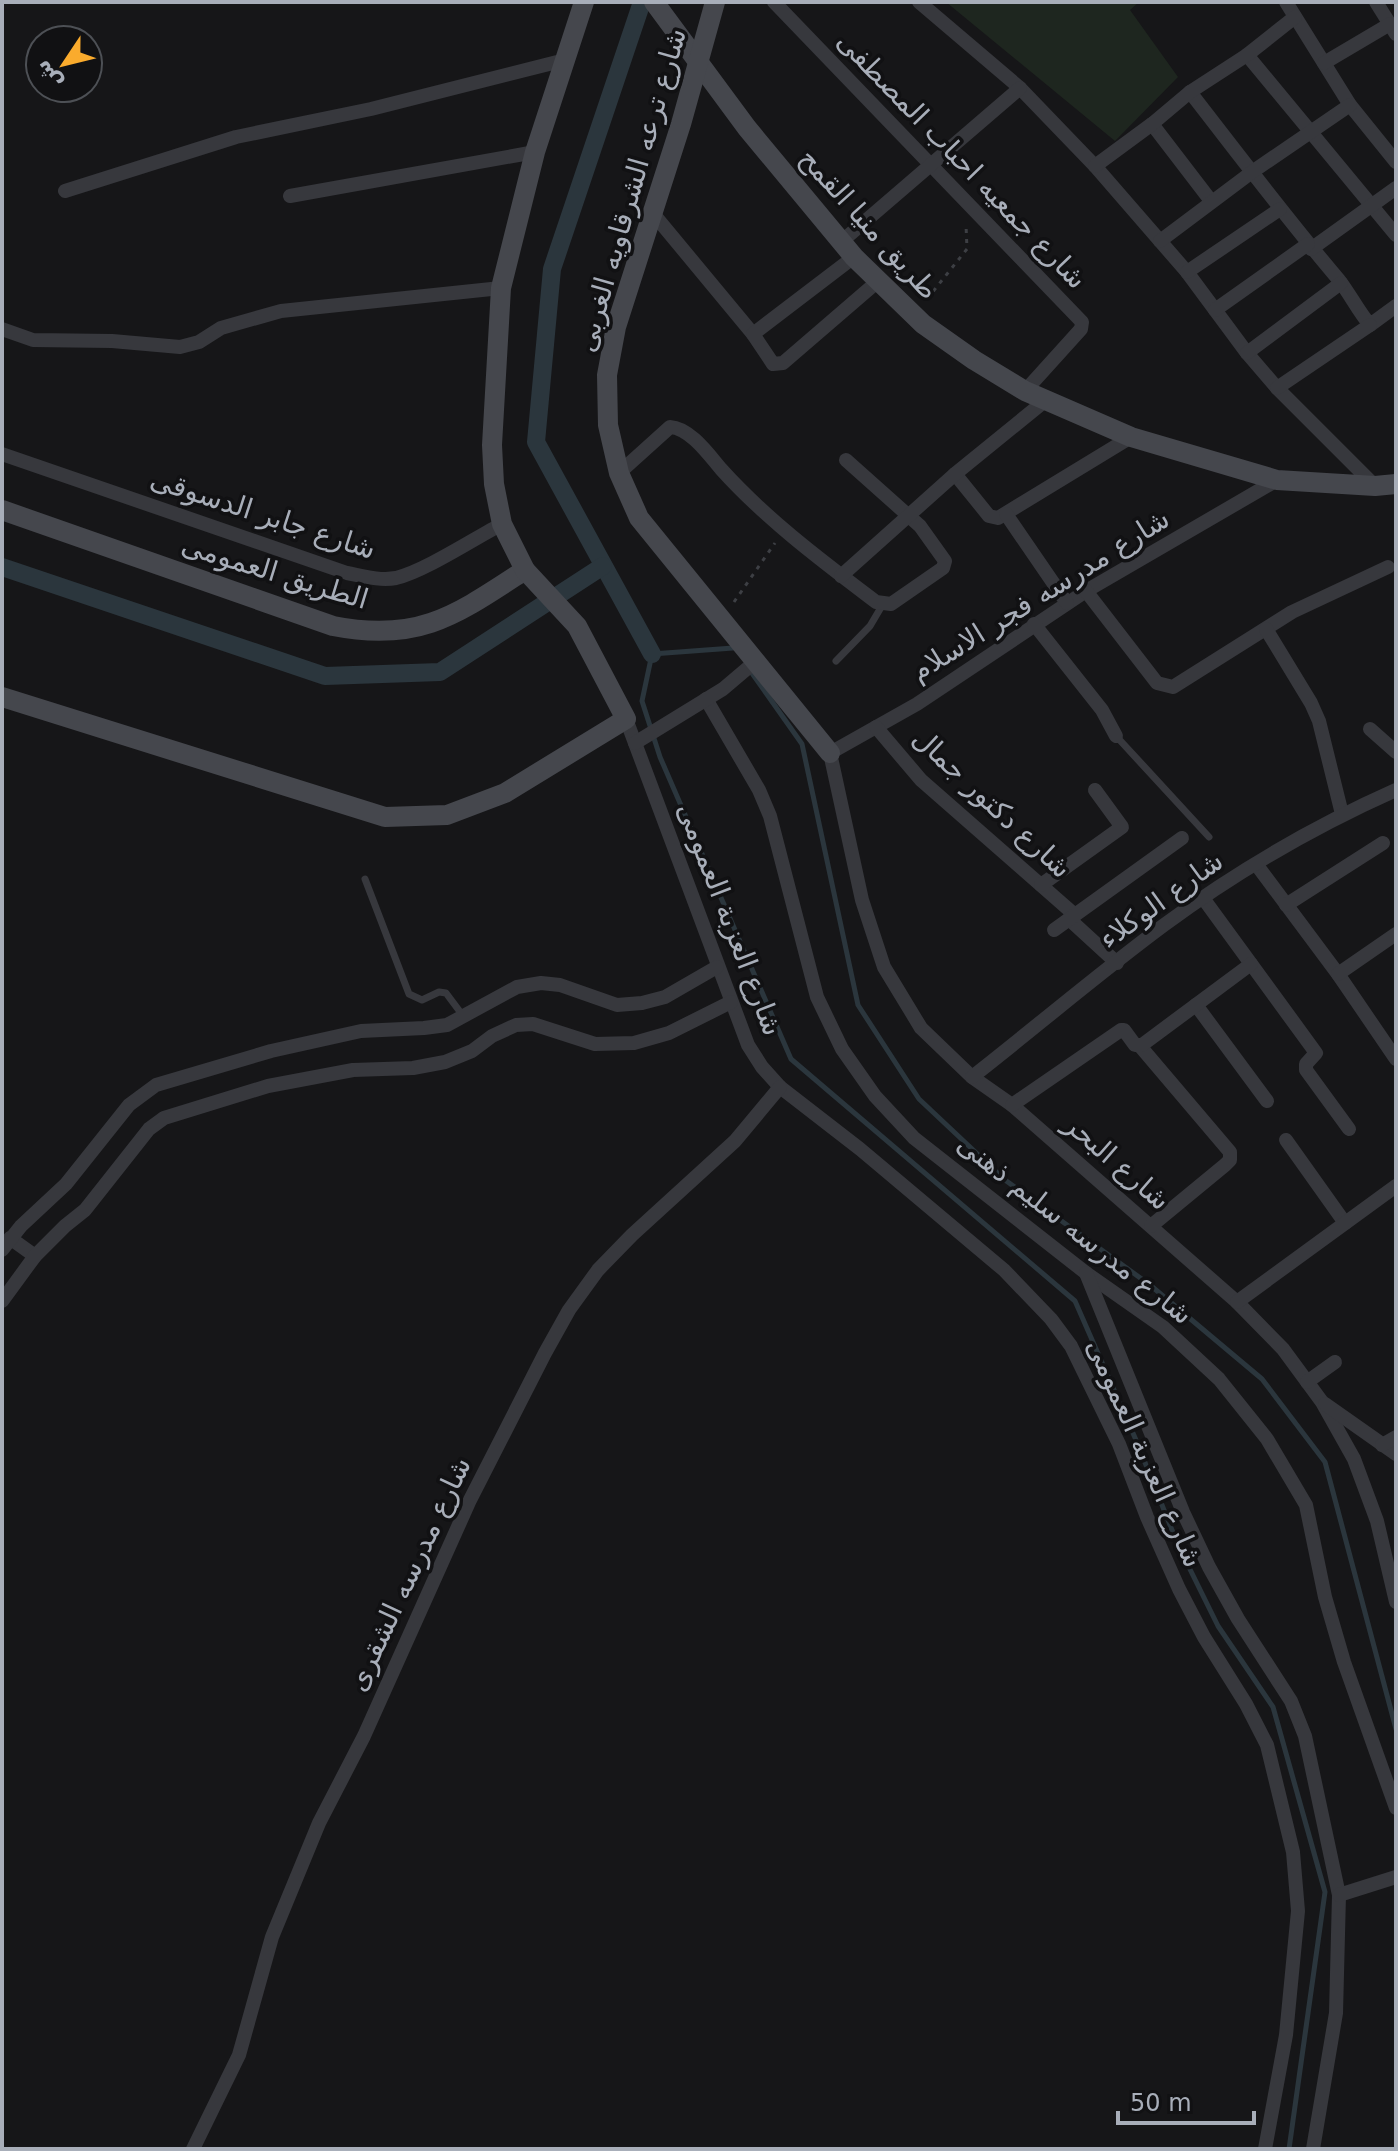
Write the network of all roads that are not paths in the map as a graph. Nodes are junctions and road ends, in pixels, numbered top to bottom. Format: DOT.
graph roads {
  1 [pos="584,2"];
  2 [pos="654,2"];
  3 [pos="715,2"];
  4 [pos="774,2"];
  5 [pos="1286,2"];
  6 [pos="1376,2"];
  7 [pos="924,4"];
  8 [pos="1295,17"];
  9 [pos="1393,29"];
  10 [pos="1247,55"];
  11 [pos="565,60"];
  12 [pos="699,63"];
  13 [pos="1324,63"];
  14 [pos="1020,88"];
  15 [pos="1190,92"];
  16 [pos="1350,105"];
  17 [pos="1152,124"];
  18 [pos="1310,131"];
  19 [pos="535,152"];
  20 [pos="1393,154"];
  21 [pos="931,165"];
  22 [pos="1095,166"];
  23 [pos="1252,172"];
  24 [pos="1396,188"];
  25 [pos="65,191"];
  26 [pos="290,196"];
  27 [pos="1211,201"];
  28 [pos="1372,206"];
  29 [pos="1280,209"];
  30 [pos="651,211"];
  31 [pos="1396,235"];
  32 [pos="1160,241"];
  33 [pos="1309,247"];
  34 [pos="847,250"];
  35 [pos="1187,272"];
  36 [pos="877,282"];
  37 [pos="1341,283"];
  38 [pos="501,288"];
  39 [pos="1396,306"];
  40 [pos="1215,310"];
  41 [pos="1370,325"];
  42 [pos="2,329"];
  43 [pos="753,334"];
  44 [pos="1247,353"];
  45 [pos="1277,388"];
  46 [pos="1025,391"];
  47 [pos="1046,400"];
  48 [pos="1131,437"];
  49 [pos="2,454"];
  50 [pos="846,460"];
  51 [pos="619,473"];
  52 [pos="955,474"];
  53 [pos="1277,480"];
  54 [pos="1396,484"];
  55 [pos="1375,486"];
  56 [pos="2,510"];
  57 [pos="1006,514"];
  58 [pos="908,516"];
  59 [pos="502,524"];
  60 [pos="1388,567"];
  61 [pos="525,570"];
  62 [pos="841,576"];
  63 [pos="1086,591"];
  64 [pos="1067,603"];
  65 [pos="883,604"];
  66 [pos="1034,624"];
  67 [pos="1266,629"];
  68 [pos="756,661"];
  69 [pos="836,661"];
  70 [pos="2,697"];
  71 [pos="706,699"];
  72 [pos="626,719"];
  73 [pos="876,727"];
  74 [pos="1370,729"];
  75 [pos="1116,736"];
  76 [pos="638,741"];
  77 [pos="1396,752"];
  78 [pos="830,753"];
  79 [pos="1095,790"];
  80 [pos="1396,790"];
  81 [pos="1342,814"];
  82 [pos="1209,837"];
  83 [pos="1182,838"];
  84 [pos="1383,843"];
  85 [pos="1256,864"];
  86 [pos="365,879"];
  87 [pos="1041,885"];
  88 [pos="1203,898"];
  89 [pos="1286,905"];
  90 [pos="1072,917"];
  91 [pos="1054,930"];
  92 [pos="1396,934"];
  93 [pos="1117,963"];
  94 [pos="1251,964"];
  95 [pos="717,967"];
  96 [pos="1338,974"];
  97 [pos="731,1002"];
  98 [pos="1196,1005"];
  99 [pos="464,1017"];
  100 [pos="1140,1046"];
  101 [pos="1396,1059"];
  102 [pos="972,1077"];
  103 [pos="780,1087"];
  104 [pos="1267,1101"];
  105 [pos="1012,1105"];
  106 [pos="1349,1129"];
  107 [pos="1286,1140"];
  108 [pos="1396,1186"];
  109 [pos="1345,1223"];
  110 [pos="1151,1226"];
  111 [pos="9,1244"];
  112 [pos="34,1255"];
  113 [pos="1086,1273"];
  114 [pos="2,1301"];
  115 [pos="1237,1302"];
  116 [pos="1335,1362"];
  117 [pos="1307,1382"];
  118 [pos="1322,1402"];
  119 [pos="1396,1437"];
  120 [pos="1382,1445"];
  121 [pos="1396,1454"];
  122 [pos="1396,1602"];
  123 [pos="1396,1808"];
  124 [pos="1396,1877"];
  125 [pos="1339,1895"];
  126 [pos="193,2149"];
  127 [pos="1265,2149"];
  128 [pos="1313,2149"];
  1 -- 11 [label="street"];
  2 -- 12 [label="street, طريق منيا القمح"];
  3 -- 12 [label="street, شارع ترعه الشرقاويه الغربى"];
  4 -- 21 [label="street, شارع جمعيه احباب المصطفى"];
  5 -- 8 [label="street"];
  6 -- 9 [label="street"];
  7 -- 14 [label="street"];
  8 -- 10 [label="street"];
  8 -- 13 [label="street"];
  9 -- 13 [label="street"];
  10 -- 15 [label="street"];
  10 -- 18 [label="street"];
  11 -- 19 [label="street"];
  11 -- 25 [label="street"];
  12 -- 30 [label="street, شارع ترعه الشرقاويه الغربى"];
  12 -- 34 [label="street, طريق منيا القمح"];
  13 -- 16 [label="street"];
  14 -- 21 [label="street"];
  14 -- 22 [label="street"];
  15 -- 17 [label="street"];
  15 -- 23 [label="street"];
  16 -- 18 [label="street"];
  16 -- 20 [label="street"];
  17 -- 22 [label="street"];
  17 -- 27 [label="street"];
  18 -- 23 [label="street"];
  18 -- 28 [label="street"];
  19 -- 26 [label="street"];
  19 -- 38 [label="street"];
  21 -- 34 [label="street"];
  21 -- 46 [label="street, شارع جمعيه احباب المصطفى"];
  22 -- 32 [label="street"];
  23 -- 27 [label="street"];
  23 -- 29 [label="street"];
  24 -- 28 [label="street"];
  27 -- 32 [label="street"];
  28 -- 31 [label="street"];
  28 -- 33 [label="street"];
  29 -- 33 [label="street"];
  29 -- 35 [label="street"];
  30 -- 43 [label="street"];
  30 -- 51 [label="street, شارع ترعه الشرقاويه الغربى"];
  32 -- 35 [label="street"];
  33 -- 37 [label="street"];
  33 -- 40 [label="street"];
  34 -- 36 [label="street, طريق منيا القمح"];
  34 -- 43 [label="street"];
  35 -- 40 [label="street"];
  36 -- 43 [label="street"];
  36 -- 46 [label="street, طريق منيا القمح"];
  37 -- 41 [label="street"];
  37 -- 44 [label="street"];
  38 -- 42 [label="street"];
  38 -- 59 [label="street"];
  39 -- 41 [label="street"];
  40 -- 44 [label="street"];
  41 -- 45 [label="street"];
  44 -- 45 [label="street"];
  45 -- 55 [label="street"];
  46 -- 47 [label="street, طريق منيا القمح"];
  47 -- 48 [label="street, طريق منيا القمح"];
  47 -- 52 [label="street"];
  48 -- 53 [label="street, طريق منيا القمح"];
  48 -- 57 [label="street"];
  49 -- 59 [label="street, شارع جابر الدسوقى"];
  50 -- 58 [label="street"];
  51 -- 62 [label="street"];
  51 -- 68 [label="street, شارع ترعه الشرقاويه الغربى"];
  52 -- 57 [label="street"];
  52 -- 58 [label="street"];
  53 -- 55 [label="street, طريق منيا القمح"];
  53 -- 63 [label="street, شارع مدرسه فجر الاسلام"];
  54 -- 55 [label="street, طريق منيا القمح"];
  56 -- 61 [label="street, الطريق العمومى"];
  57 -- 64 [label="street"];
  58 -- 62 [label="street"];
  58 -- 65 [label="street"];
  59 -- 61 [label="street"];
  60 -- 67 [label="street"];
  61 -- 72 [label="street"];
  62 -- 65 [label="street"];
  63 -- 64 [label="street, شارع مدرسه فجر الاسلام"];
  63 -- 67 [label="street"];
  64 -- 66 [label="street, شارع مدرسه فجر الاسلام"];
  65 -- 69 [label="lane"];
  66 -- 73 [label="street, شارع مدرسه فجر الاسلام"];
  66 -- 75 [label="street"];
  67 -- 81 [label="street"];
  68 -- 71 [label="street"];
  68 -- 78 [label="street, شارع ترعه الشرقاويه الغربى"];
  70 -- 72 [label="street"];
  71 -- 76 [label="street"];
  71 -- 113 [label="street, شارع مدرسه سليم ذهنى"];
  72 -- 76 [label="street, شارع العزبة العمومى"];
  73 -- 78 [label="street, شارع مدرسه فجر الاسلام"];
  73 -- 87 [label="street, شارع دكتور جمال"];
  74 -- 77 [label="street"];
  75 -- 82 [label="lane"];
  76 -- 95 [label="street, شارع العزبة العمومى"];
  78 -- 102 [label="street, شارع البحر"];
  79 -- 87 [label="street"];
  80 -- 81 [label="street, شارع الوكلاء"];
  81 -- 85 [label="street, شارع الوكلاء"];
  83 -- 90 [label="street"];
  84 -- 89 [label="street"];
  85 -- 88 [label="street, شارع الوكلاء"];
  85 -- 89 [label="street"];
  86 -- 99 [label="lane"];
  87 -- 90 [label="street, شارع دكتور جمال"];
  88 -- 93 [label="street, شارع الوكلاء"];
  88 -- 94 [label="street"];
  89 -- 96 [label="street"];
  90 -- 91 [label="street"];
  90 -- 93 [label="street, شارع دكتور جمال"];
  92 -- 96 [label="street"];
  93 -- 102 [label="street, شارع الوكلاء"];
  94 -- 98 [label="street"];
  94 -- 106 [label="street"];
  95 -- 97 [label="street, شارع العزبة العمومى"];
  95 -- 99 [label="street"];
  96 -- 101 [label="street"];
  97 -- 103 [label="street, شارع العزبة العمومى"];
  97 -- 112 [label="street"];
  98 -- 100 [label="street"];
  98 -- 104 [label="street"];
  99 -- 111 [label="street"];
  100 -- 105 [label="street"];
  100 -- 110 [label="street"];
  102 -- 105 [label="street, شارع البحر"];
  103 -- 126 [label="street, شارع مدرسه الشقرى"];
  103 -- 127 [label="street, شارع العزبة العمومى"];
  105 -- 110 [label="street, شارع البحر"];
  107 -- 109 [label="street"];
  108 -- 109 [label="street"];
  109 -- 115 [label="street"];
  110 -- 115 [label="street, شارع البحر"];
  111 -- 112 [label="street"];
  112 -- 114 [label="street"];
  113 -- 123 [label="street, شارع مدرسه سليم ذهنى"];
  113 -- 125 [label="street"];
  115 -- 117 [label="street, شارع البحر"];
  116 -- 117 [label="street"];
  117 -- 118 [label="street, شارع البحر"];
  118 -- 120 [label="street"];
  118 -- 122 [label="street, شارع البحر"];
  119 -- 120 [label="street"];
  120 -- 121 [label="street"];
  124 -- 125 [label="street"];
  125 -- 128 [label="street"];
}
